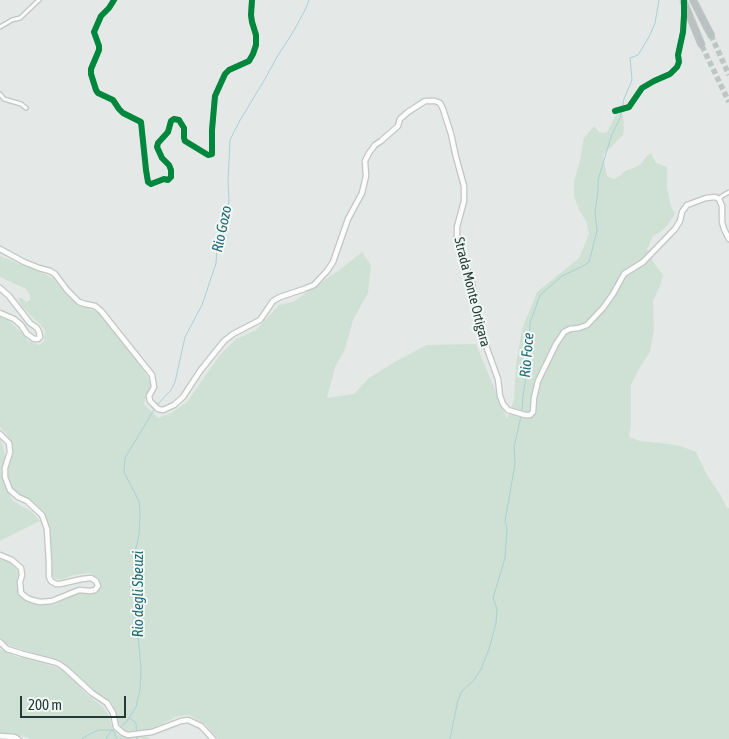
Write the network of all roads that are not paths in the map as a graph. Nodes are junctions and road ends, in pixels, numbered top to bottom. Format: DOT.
graph roads {
  1 [pos="39,0"];
  2 [pos="114,0"];
  3 [pos="252,0"];
  4 [pos="683,0"];
  5 [pos="693,0"];
  6 [pos="0,28"];
  7 [pos="711,35"];
  8 [pos="702,46"];
  9 [pos="0,94"];
  10 [pos="26,108"];
  11 [pos="615,111"];
  12 [pos="729,192"];
  13 [pos="720,199"];
  14 [pos="729,239"];
  15 [pos="0,249"];
  16 [pos="0,288"];
  17 [pos="0,312"];
  18 [pos="0,434"];
  19 [pos="0,555"];
  20 [pos="0,642"];
  21 [pos="0,736"];
  22 [pos="18,739"];
  23 [pos="213,739"];
  1 -- 6 [label="street"];
  2 -- 3 [label="street"];
  4 -- 8 [label="highway, bridge"];
  4 -- 11 [label="street"];
  5 -- 7 [label="highway"];
  9 -- 10 [label="street"];
  12 -- 13 [label="street"];
  13 -- 14 [label="main road"];
  13 -- 15 [label="main road, Strada Monte Ortigara"];
  16 -- 17 [label="main road"];
  18 -- 19 [label="main road"];
  20 -- 23 [label="main road"];
  21 -- 22 [label="main road"];
}
